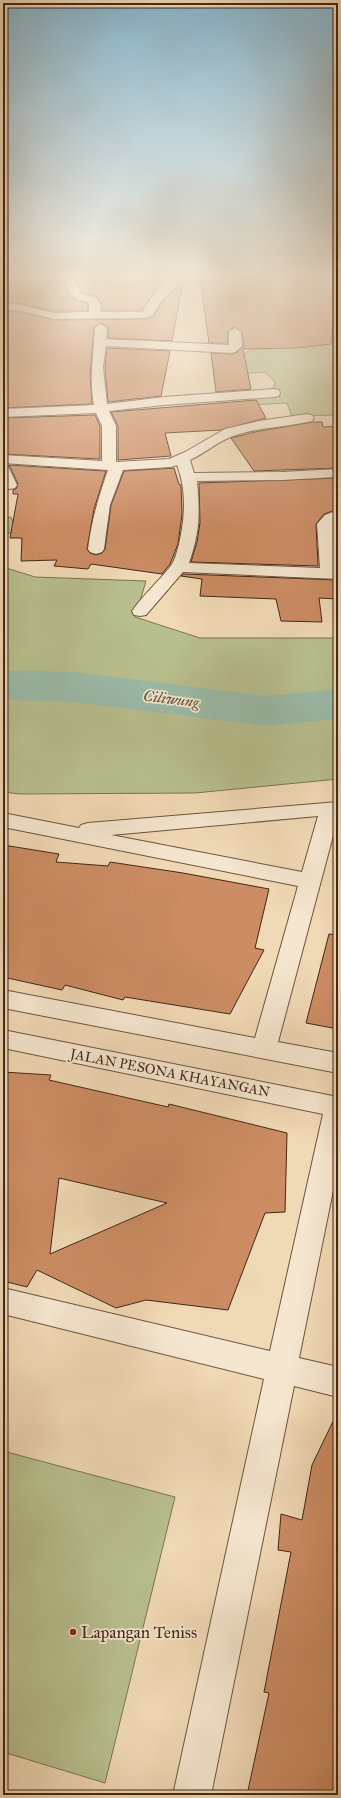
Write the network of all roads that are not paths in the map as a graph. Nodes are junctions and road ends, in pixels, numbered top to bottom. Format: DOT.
graph roads {
  1 [pos="98,361"];
  2 [pos="274,393"];
  3 [pos="100,409"];
  4 [pos="3,413"];
  5 [pos="308,418"];
  6 [pos="3,459"];
  7 [pos="182,459"];
  8 [pos="113,466"];
  9 [pos="3,469"];
  10 [pos="338,473"];
  11 [pos="189,477"];
  12 [pos="10,484"];
  13 [pos="338,515"];
  14 [pos="96,549"];
  15 [pos="179,567"];
  16 [pos="333,574"];
  17 [pos="140,611"];
  18 [pos="334,809"];
  19 [pos="3,820"];
  20 [pos="63,832"];
  21 [pos="309,881"];
  22 [pos="3,999"];
  23 [pos="3,1039"];
  24 [pos="264,1048"];
  25 [pos="338,1063"];
  26 [pos="337,1107"];
  27 [pos="3,1301"];
  28 [pos="282,1368"];
  29 [pos="338,1382"];
  30 [pos="192,1795"];
  1 -- 3 [label="street"];
  2 -- 3 [label="street"];
  3 -- 4 [label="street"];
  3 -- 8 [label="street"];
  5 -- 7 [label="street"];
  6 -- 8 [label="street"];
  7 -- 8 [label="street"];
  7 -- 11 [label="street"];
  8 -- 14 [label="street"];
  9 -- 12 [label="street"];
  10 -- 11 [label="street"];
  11 -- 15 [label="street"];
  13 -- 16 [label="street"];
  15 -- 16 [label="street"];
  15 -- 17 [label="street"];
  18 -- 20 [label="street"];
  18 -- 21 [label="street"];
  19 -- 20 [label="street"];
  20 -- 21 [label="street"];
  21 -- 24 [label="street"];
  22 -- 24 [label="street"];
  23 -- 26 [label="street, JALAN PESONA KHAYANGAN"];
  24 -- 25 [label="street"];
  26 -- 28 [label="street"];
  27 -- 28 [label="street"];
  28 -- 29 [label="street"];
  28 -- 30 [label="street"];
}
